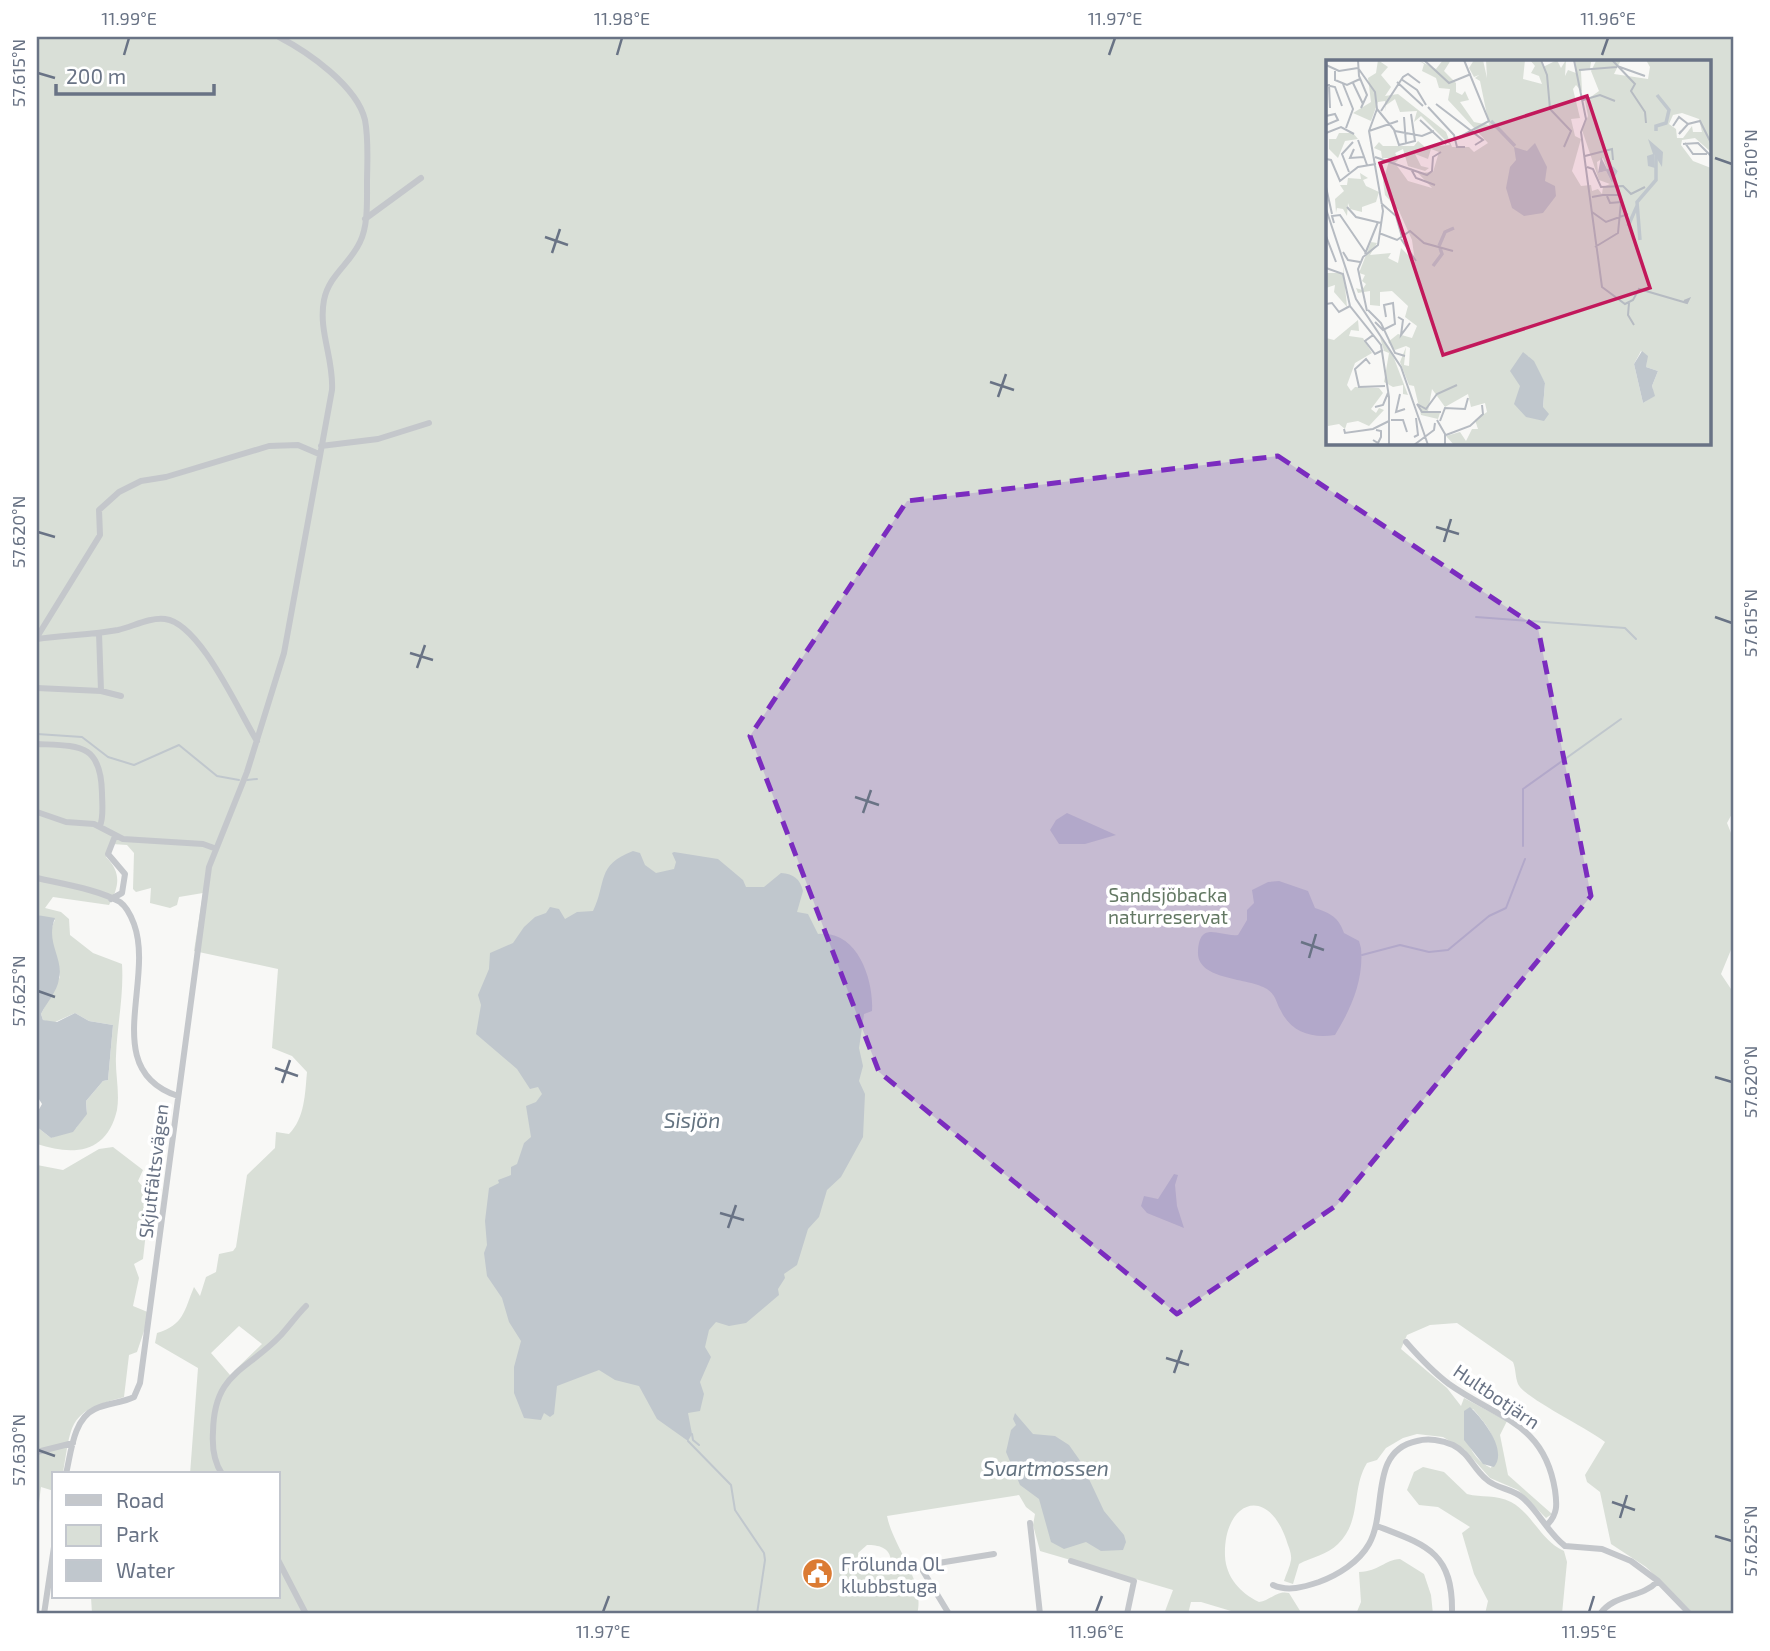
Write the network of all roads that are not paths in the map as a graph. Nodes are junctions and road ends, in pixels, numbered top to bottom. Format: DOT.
graph roads {
  1 [pos="279,37"];
  2 [pos="421,178"];
  3 [pos="365,219"];
  4 [pos="429,423"];
  5 [pos="321,446"];
  6 [pos="319,454"];
  7 [pos="99,633"];
  8 [pos="37,638"];
  9 [pos="37,688"];
  10 [pos="101,691"];
  11 [pos="121,696"];
  12 [pos="257,741"];
  13 [pos="37,744"];
  14 [pos="37,812"];
  15 [pos="100,826"];
  16 [pos="115,836"];
  17 [pos="214,848"];
  18 [pos="37,878"];
  19 [pos="111,899"];
  20 [pos="178,1096"];
  21 [pos="306,1306"];
  22 [pos="1406,1342"];
  23 [pos="73,1443"];
  24 [pos="37,1452"];
  25 [pos="66,1472"];
  26 [pos="221,1472"];
  27 [pos="1030,1522"];
  28 [pos="1548,1525"];
  29 [pos="1377,1526"];
  30 [pos="995,1555"];
  31 [pos="52,1560"];
  32 [pos="1071,1561"];
  33 [pos="280,1564"];
  34 [pos="1658,1581"];
  35 [pos="1273,1584"];
  36 [pos="1452,1612"];
  37 [pos="44,1614"];
  38 [pos="306,1614"];
  39 [pos="948,1614"];
  40 [pos="1040,1614"];
  41 [pos="1127,1614"];
  42 [pos="1600,1614"];
  43 [pos="1690,1614"];
  1 -- 3 [label="street"];
  2 -- 3 [label="street"];
  3 -- 5 [label="street"];
  4 -- 5 [label="street"];
  5 -- 6 [label="street"];
  6 -- 8 [label="street"];
  6 -- 12 [label="street"];
  7 -- 8 [label="street"];
  7 -- 10 [label="street"];
  7 -- 12 [label="street"];
  9 -- 10 [label="street"];
  10 -- 11 [label="street"];
  12 -- 17 [label="street"];
  13 -- 15 [label="street"];
  14 -- 15 [label="street"];
  15 -- 16 [label="street"];
  16 -- 17 [label="street"];
  16 -- 19 [label="street"];
  17 -- 20 [label="street"];
  18 -- 19 [label="street"];
  19 -- 20 [label="street, Skjutfältsvägen"];
  20 -- 23 [label="street, Skjutfältsvägen"];
  21 -- 26 [label="street"];
  22 -- 28 [label="street, Hultbotjärn"];
  23 -- 24 [label="street"];
  23 -- 25 [label="street, Skjutfältsvägen"];
  27 -- 40 [label="street"];
  28 -- 29 [label="street"];
  28 -- 34 [label="street"];
  29 -- 35 [label="street"];
  29 -- 36 [label="street"];
  30 -- 39 [label="street"];
  31 -- 37 [label="street"];
  32 -- 41 [label="street"];
  33 -- 38 [label="street"];
  34 -- 42 [label="street"];
  34 -- 43 [label="street"];
}
